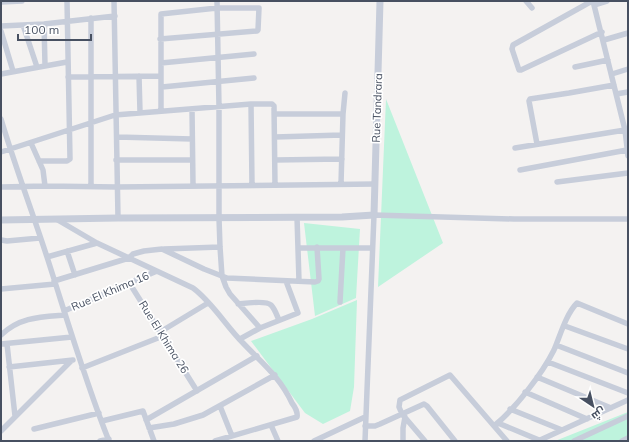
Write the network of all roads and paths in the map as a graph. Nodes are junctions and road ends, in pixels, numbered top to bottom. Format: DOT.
graph roads {
  1 [pos="16,1"];
  2 [pos="22,1"];
  3 [pos="67,1"];
  4 [pos="114,1"];
  5 [pos="218,1"];
  6 [pos="380,1"];
  7 [pos="526,1"];
  8 [pos="607,1"];
  9 [pos="1,2"];
  10 [pos="593,2"];
  11 [pos="217,8"];
  12 [pos="532,8"];
  13 [pos="115,16"];
  14 [pos="91,18"];
  15 [pos="67,21"];
  16 [pos="44,24"];
  17 [pos="23,25"];
  18 [pos="1,26"];
  19 [pos="1,32"];
  20 [pos="602,32"];
  21 [pos="628,32"];
  22 [pos="218,34"];
  23 [pos="160,39"];
  24 [pos="604,40"];
  25 [pos="254,54"];
  26 [pos="218,58"];
  27 [pos="608,60"];
  28 [pos="68,62"];
  29 [pos="161,63"];
  30 [pos="44,66"];
  31 [pos="37,67"];
  32 [pos="575,67"];
  33 [pos="628,69"];
  34 [pos="13,71"];
  35 [pos="1,74"];
  36 [pos="612,74"];
  37 [pos="92,76"];
  38 [pos="116,76"];
  39 [pos="139,76"];
  40 [pos="161,76"];
  41 [pos="68,77"];
  42 [pos="254,78"];
  43 [pos="218,82"];
  44 [pos="614,84"];
  45 [pos="162,87"];
  46 [pos="628,92"];
  47 [pos="346,93"];
  48 [pos="616,94"];
  49 [pos="251,104"];
  50 [pos="220,107"];
  51 [pos="192,109"];
  52 [pos="161,111"];
  53 [pos="140,112"];
  54 [pos="628,113"];
  55 [pos="274,114"];
  56 [pos="343,114"];
  57 [pos="621,114"];
  58 [pos="115,115"];
  59 [pos="1,119"];
  60 [pos="91,123"];
  61 [pos="625,130"];
  62 [pos="69,131"];
  63 [pos="342,136"];
  64 [pos="117,137"];
  65 [pos="275,137"];
  66 [pos="192,139"];
  67 [pos="31,143"];
  68 [pos="537,144"];
  69 [pos="515,148"];
  70 [pos="10,149"];
  71 [pos="1,152"];
  72 [pos="628,153"];
  73 [pos="342,159"];
  74 [pos="116,160"];
  75 [pos="192,160"];
  76 [pos="275,160"];
  77 [pos="39,161"];
  78 [pos="520,170"];
  79 [pos="628,173"];
  80 [pos="557,182"];
  81 [pos="341,184"];
  82 [pos="375,184"];
  83 [pos="252,185"];
  84 [pos="276,185"];
  85 [pos="45,186"];
  86 [pos="91,186"];
  87 [pos="193,186"];
  88 [pos="220,186"];
  89 [pos="1,187"];
  90 [pos="117,187"];
  91 [pos="23,188"];
  92 [pos="374,215"];
  93 [pos="297,217"];
  94 [pos="118,218"];
  95 [pos="219,218"];
  96 [pos="56,219"];
  97 [pos="628,219"];
  98 [pos="1,220"];
  99 [pos="34,220"];
  100 [pos="40,238"];
  101 [pos="1,240"];
  102 [pos="97,243"];
  103 [pos="220,246"];
  104 [pos="317,247"];
  105 [pos="298,248"];
  106 [pos="343,248"];
  107 [pos="372,248"];
  108 [pos="162,250"];
  109 [pos="67,251"];
  110 [pos="47,257"];
  111 [pos="129,258"];
  112 [pos="157,271"];
  113 [pos="75,275"];
  114 [pos="222,276"];
  115 [pos="286,281"];
  116 [pos="299,281"];
  117 [pos="55,283"];
  118 [pos="130,284"];
  119 [pos="1,289"];
  120 [pos="340,302"];
  121 [pos="208,303"];
  122 [pos="238,304"];
  123 [pos="64,313"];
  124 [pos="279,320"];
  125 [pos="628,324"];
  126 [pos="564,326"];
  127 [pos="260,328"];
  128 [pos="162,334"];
  129 [pos="1,335"];
  130 [pos="72,337"];
  131 [pos="240,340"];
  132 [pos="4,344"];
  133 [pos="556,345"];
  134 [pos="628,349"];
  135 [pos="257,356"];
  136 [pos="79,359"];
  137 [pos="71,361"];
  138 [pos="548,362"];
  139 [pos="9,367"];
  140 [pos="82,368"];
  141 [pos="628,373"];
  142 [pos="275,375"];
  143 [pos="537,377"];
  144 [pos="197,391"];
  145 [pos="525,392"];
  146 [pos="628,393"];
  147 [pos="628,400"];
  148 [pos="220,406"];
  149 [pos="611,408"];
  150 [pos="510,409"];
  151 [pos="99,414"];
  152 [pos="403,415"];
  153 [pos="16,416"];
  154 [pos="628,416"];
  155 [pos="365,417"];
  156 [pos="587,419"];
  157 [pos="146,420"];
  158 [pos="102,421"];
  159 [pos="496,424"];
  160 [pos="271,425"];
  161 [pos="365,426"];
  162 [pos="149,428"];
  163 [pos="34,430"];
  164 [pos="562,430"];
  165 [pos="1,431"];
  166 [pos="232,436"];
  167 [pos="628,438"];
  168 [pos="109,440"];
  169 [pos="100,441"];
  170 [pos="154,441"];
  171 [pos="215,441"];
  172 [pos="278,441"];
  173 [pos="314,441"];
  174 [pos="365,441"];
  175 [pos="403,441"];
  176 [pos="425,441"];
  177 [pos="455,441"];
  178 [pos="507,441"];
  179 [pos="538,441"];
  180 [pos="574,441"];
  181 [pos="622,441"];
  1 -- 2 [label="street"];
  1 -- 9 [label="street"];
  3 -- 15 [label="street"];
  4 -- 13 [label="street"];
  5 -- 11 [label="street"];
  6 -- 82 [label="street, Rue Tandrara"];
  7 -- 12 [label="street"];
  8 -- 10 [label="street"];
  10 -- 20 [label="street"];
  10 -- 20 [label="street"];
  11 -- 22 [label="street"];
  11 -- 22 [label="street"];
  11 -- 23 [label="street"];
  13 -- 14 [label="street"];
  13 -- 38 [label="street"];
  14 -- 15 [label="street"];
  14 -- 37 [label="street"];
  15 -- 16 [label="street"];
  15 -- 28 [label="street"];
  16 -- 17 [label="street"];
  16 -- 30 [label="street"];
  17 -- 18 [label="street"];
  17 -- 31 [label="street"];
  19 -- 34 [label="street"];
  20 -- 24 [label="street"];
  21 -- 24 [label="street"];
  22 -- 23 [label="street"];
  22 -- 26 [label="street"];
  23 -- 29 [label="street"];
  24 -- 27 [label="street"];
  25 -- 26 [label="street"];
  26 -- 29 [label="street"];
  26 -- 43 [label="street"];
  27 -- 32 [label="street"];
  27 -- 36 [label="street"];
  28 -- 30 [label="street"];
  28 -- 41 [label="street"];
  29 -- 40 [label="street"];
  30 -- 31 [label="street"];
  31 -- 34 [label="street"];
  33 -- 36 [label="street"];
  34 -- 35 [label="street"];
  36 -- 44 [label="street"];
  37 -- 38 [label="street"];
  37 -- 41 [label="street"];
  37 -- 60 [label="street"];
  38 -- 39 [label="street"];
  38 -- 58 [label="street"];
  39 -- 40 [label="street"];
  39 -- 53 [label="street"];
  40 -- 45 [label="street"];
  41 -- 62 [label="street"];
  42 -- 43 [label="street"];
  43 -- 45 [label="street"];
  43 -- 50 [label="street"];
  44 -- 48 [label="street"];
  44 -- 68 [label="street"];
  45 -- 52 [label="street"];
  46 -- 48 [label="street"];
  47 -- 56 [label="street"];
  48 -- 57 [label="street"];
  49 -- 50 [label="street"];
  49 -- 55 [label="street"];
  49 -- 83 [label="street"];
  50 -- 51 [label="street"];
  50 -- 88 [label="street"];
  51 -- 52 [label="street"];
  51 -- 66 [label="street"];
  52 -- 53 [label="street"];
  53 -- 58 [label="street"];
  54 -- 57 [label="street"];
  55 -- 56 [label="street"];
  55 -- 65 [label="street"];
  56 -- 63 [label="street"];
  57 -- 61 [label="street"];
  58 -- 60 [label="street"];
  58 -- 64 [label="street"];
  59 -- 70 [label="street"];
  60 -- 62 [label="street"];
  60 -- 86 [label="street"];
  61 -- 68 [label="street"];
  61 -- 72 [label="street"];
  62 -- 67 [label="street"];
  62 -- 77 [label="street"];
  63 -- 65 [label="street"];
  63 -- 73 [label="street"];
  64 -- 66 [label="street"];
  64 -- 74 [label="street"];
  65 -- 76 [label="street"];
  66 -- 75 [label="street"];
  67 -- 70 [label="street"];
  67 -- 77 [label="street"];
  68 -- 69 [label="street"];
  70 -- 71 [label="street"];
  70 -- 91 [label="street"];
  72 -- 78 [label="street"];
  73 -- 76 [label="street"];
  73 -- 81 [label="street"];
  74 -- 75 [label="street"];
  74 -- 90 [label="street"];
  75 -- 87 [label="street"];
  76 -- 84 [label="street"];
  77 -- 85 [label="street"];
  79 -- 80 [label="street"];
  81 -- 82 [label="street"];
  81 -- 84 [label="street"];
  82 -- 92 [label="street, Rue Tandrara"];
  83 -- 84 [label="street"];
  83 -- 88 [label="street"];
  85 -- 86 [label="street"];
  85 -- 91 [label="street"];
  86 -- 90 [label="street"];
  87 -- 88 [label="street"];
  87 -- 90 [label="street"];
  88 -- 95 [label="street"];
  89 -- 91 [label="street"];
  90 -- 94 [label="street"];
  91 -- 99 [label="street"];
  92 -- 93 [label="street"];
  92 -- 97 [label="street"];
  92 -- 107 [label="street"];
  93 -- 95 [label="street"];
  93 -- 105 [label="street"];
  94 -- 95 [label="street"];
  94 -- 96 [label="street"];
  95 -- 103 [label="street"];
  96 -- 99 [label="street"];
  96 -- 102 [label="street"];
  98 -- 99 [label="street"];
  99 -- 100 [label="street"];
  100 -- 101 [label="street"];
  100 -- 110 [label="street"];
  102 -- 109 [label="street"];
  102 -- 111 [label="street"];
  103 -- 108 [label="street"];
  103 -- 114 [label="street"];
  104 -- 105 [label="street"];
  104 -- 106 [label="street"];
  104 -- 116 [label="street"];
  105 -- 116 [label="street"];
  106 -- 107 [label="street"];
  106 -- 120 [label="street"];
  107 -- 155 [label="street"];
  108 -- 111 [label="street"];
  108 -- 114 [label="street"];
  109 -- 110 [label="street"];
  109 -- 113 [label="street"];
  110 -- 117 [label="street"];
  111 -- 112 [label="street"];
  111 -- 113 [label="street"];
  112 -- 118 [label="street, Rue El Khima 16"];
  112 -- 121 [label="street"];
  113 -- 117 [label="street"];
  114 -- 115 [label="street"];
  114 -- 122 [label="street"];
  115 -- 116 [label="street"];
  115 -- 124 [label="street"];
  117 -- 119 [label="street"];
  117 -- 123 [label="street"];
  118 -- 123 [label="street, Rue El Khima 16"];
  118 -- 128 [label="street, Rue El Khima 26"];
  121 -- 128 [label="street"];
  121 -- 131 [label="street"];
  122 -- 124 [label="street"];
  122 -- 127 [label="street"];
  123 -- 129 [label="street, Rue El Khima 16"];
  123 -- 130 [label="street"];
  124 -- 127 [label="street"];
  125 -- 126 [label="street"];
  126 -- 133 [label="street"];
  126 -- 134 [label="street"];
  127 -- 131 [label="street"];
  128 -- 140 [label="street"];
  128 -- 144 [label="street, Rue El Khima 26"];
  130 -- 132 [label="street"];
  130 -- 136 [label="street"];
  131 -- 135 [label="street"];
  132 -- 139 [label="street"];
  133 -- 138 [label="street"];
  133 -- 141 [label="street"];
  135 -- 142 [label="street"];
  135 -- 144 [label="street"];
  136 -- 137 [label="street"];
  136 -- 140 [label="street"];
  137 -- 139 [label="street"];
  137 -- 153 [label="street"];
  138 -- 143 [label="street"];
  138 -- 146 [label="street"];
  139 -- 153 [label="street"];
  140 -- 151 [label="street"];
  142 -- 148 [label="street"];
  142 -- 160 [label="street"];
  143 -- 145 [label="street"];
  143 -- 149 [label="street"];
  144 -- 157 [label="street"];
  145 -- 150 [label="street"];
  145 -- 156 [label="street"];
  147 -- 149 [label="street"];
  148 -- 162 [label="street"];
  148 -- 166 [label="street"];
  149 -- 156 [label="street"];
  150 -- 159 [label="street"];
  150 -- 164 [label="street"];
  151 -- 158 [label="street"];
  151 -- 163 [label="street"];
  152 -- 159 [label="street"];
  152 -- 161 [label="street"];
  152 -- 175 [label="street"];
  152 -- 176 [label="street"];
  152 -- 177 [label="street"];
  153 -- 165 [label="street"];
  154 -- 180 [label="street"];
  155 -- 161 [label="street"];
  155 -- 173 [label="street"];
  156 -- 164 [label="street"];
  157 -- 158 [label="street"];
  157 -- 162 [label="street"];
  158 -- 168 [label="street"];
  159 -- 178 [label="street"];
  159 -- 179 [label="street"];
  160 -- 166 [label="street"];
  160 -- 172 [label="street"];
  161 -- 174 [label="street"];
  162 -- 170 [label="street"];
  164 -- 179 [label="street"];
  166 -- 171 [label="street"];
  167 -- 181 [label="street"];
  168 -- 169 [label="street"];
}
